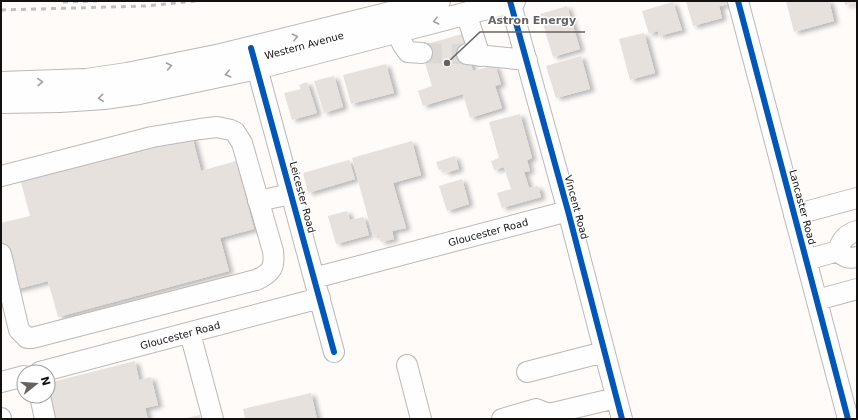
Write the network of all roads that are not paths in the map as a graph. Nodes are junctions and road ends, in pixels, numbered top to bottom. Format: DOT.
graph roads {
  1 [pos="439,1"];
  2 [pos="512,1"];
  3 [pos="738,1"];
  4 [pos="466,13"];
  5 [pos="396,31"];
  6 [pos="422,53"];
  7 [pos="254,58"];
  8 [pos="527,60"];
  9 [pos="1,83"];
  10 [pos="1,102"];
  11 [pos="1,176"];
  12 [pos="291,194"];
  13 [pos="857,198"];
  14 [pos="258,201"];
  15 [pos="568,211"];
  16 [pos="794,215"];
  17 [pos="857,231"];
  18 [pos="838,251"];
  19 [pos="857,257"];
  20 [pos="2,260"];
  21 [pos="806,260"];
  22 [pos="314,278"];
  23 [pos="857,289"];
  24 [pos="320,298"];
  25 [pos="817,300"];
  26 [pos="190,333"];
  27 [pos="334,352"];
  28 [pos="604,352"];
  29 [pos="407,365"];
  30 [pos="56,368"];
  31 [pos="527,372"];
  32 [pos="16,378"];
  33 [pos="1,382"];
  34 [pos="616,398"];
  35 [pos="42,404"];
  36 [pos="45,419"];
  37 [pos="213,419"];
  38 [pos="421,419"];
  39 [pos="502,419"];
  40 [pos="622,419"];
  41 [pos="848,419"];
  7 -- 1 [label="main road, Western Avenue, one-way"];
  2 -- 4 [label="main road, Western Avenue"];
  2 -- 8 [label="street, Vincent Road"];
  3 -- 16 [label="street, Lancaster Road"];
  4 -- 5 [label="main road, Western Avenue, one-way"];
  4 -- 8 [label="street"];
  5 -- 6 [label="street"];
  5 -- 7 [label="main road, Western Avenue"];
  9 -- 7 [label="main road, Western Avenue, one-way"];
  7 -- 10 [label="main road, Western Avenue, one-way"];
  7 -- 12 [label="street, Leicester Road"];
  8 -- 15 [label="street, Vincent Road"];
  11 -- 14 [label="street"];
  12 -- 14 [label="street"];
  12 -- 22 [label="street, Leicester Road"];
  13 -- 16 [label="street"];
  14 -- 20 [label="street"];
  15 -- 22 [label="street, Gloucester Road"];
  15 -- 28 [label="street, Vincent Road"];
  16 -- 21 [label="street, Lancaster Road"];
  17 -- 18 [label="street"];
  18 -- 19 [label="street"];
  18 -- 21 [label="street"];
  21 -- 25 [label="street, Lancaster Road"];
  22 -- 24 [label="street, Leicester Road"];
  23 -- 25 [label="street"];
  24 -- 26 [label="street, Gloucester Road"];
  24 -- 27 [label="street, Leicester Road"];
  25 -- 41 [label="street, Lancaster Road"];
  26 -- 30 [label="street, Gloucester Road"];
  26 -- 37 [label="street"];
  28 -- 31 [label="street"];
  28 -- 34 [label="street, Vincent Road"];
  29 -- 38 [label="street"];
  32 -- 33 [label="street"];
  34 -- 39 [label="street"];
  34 -- 40 [label="street, Vincent Road"];
  35 -- 36 [label="street"];
}
